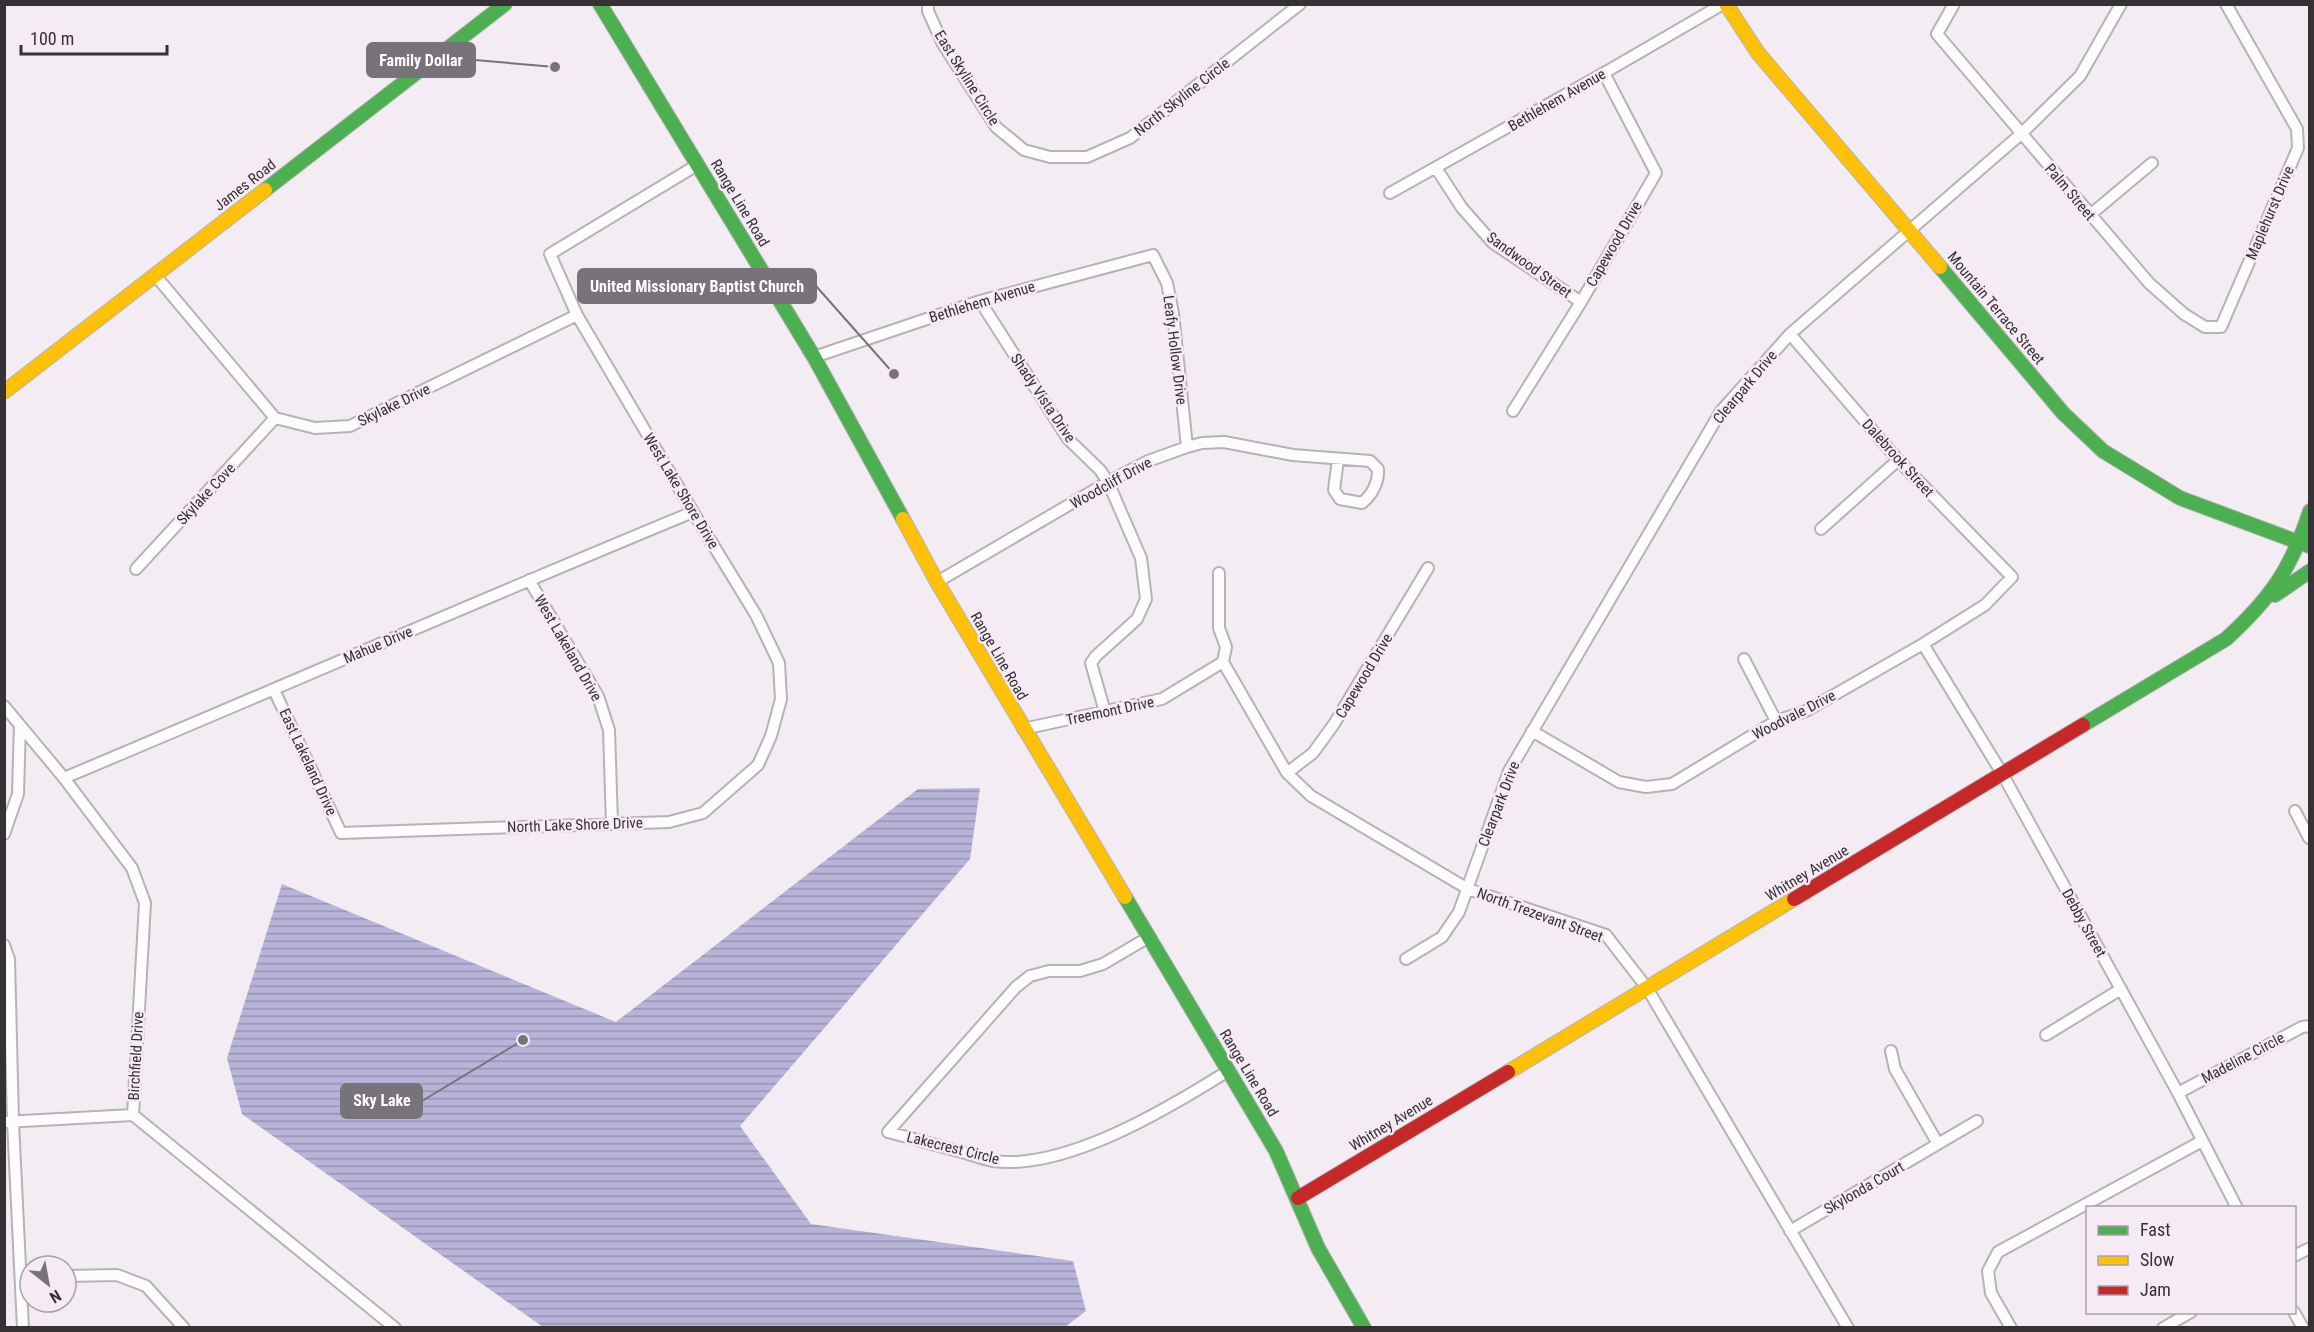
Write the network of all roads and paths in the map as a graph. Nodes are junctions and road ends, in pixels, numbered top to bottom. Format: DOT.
graph roads {
  1 [pos="505,4"];
  2 [pos="600,4"];
  3 [pos="928,4"];
  4 [pos="1300,4"];
  5 [pos="1725,4"];
  6 [pos="1954,4"];
  7 [pos="2121,4"];
  8 [pos="2226,4"];
  9 [pos="1604,74"];
  10 [pos="2021,134"];
  11 [pos="1050,157"];
  12 [pos="2152,163"];
  13 [pos="697,165"];
  14 [pos="1436,168"];
  15 [pos="1390,193"];
  16 [pos="2090,215"];
  17 [pos="1909,231"];
  18 [pos="1153,255"];
  19 [pos="155,275"];
  20 [pos="980,301"];
  21 [pos="1581,302"];
  22 [pos="577,315"];
  23 [pos="2221,327"];
  24 [pos="1790,334"];
  25 [pos="814,357"];
  26 [pos="4,392"];
  27 [pos="1513,411"];
  28 [pos="276,418"];
  29 [pos="1187,447"];
  30 [pos="1338,459"];
  31 [pos="1898,460"];
  32 [pos="1108,482"];
  33 [pos="2310,511"];
  34 [pos="693,512"];
  35 [pos="1821,529"];
  36 [pos="2305,544"];
  37 [pos="1428,568"];
  38 [pos="136,569"];
  39 [pos="2310,571"];
  40 [pos="1219,573"];
  41 [pos="2012,578"];
  42 [pos="529,580"];
  43 [pos="937,582"];
  44 [pos="2264,604"];
  45 [pos="1923,644"];
  46 [pos="1744,659"];
  47 [pos="1222,662"];
  48 [pos="274,690"];
  49 [pos="4,706"];
  50 [pos="1105,712"];
  51 [pos="1776,721"];
  52 [pos="20,725"];
  53 [pos="1023,729"];
  54 [pos="1533,731"];
  55 [pos="771,736"];
  56 [pos="1287,773"];
  57 [pos="2003,775"];
  58 [pos="64,778"];
  59 [pos="2295,811"];
  60 [pos="612,824"];
  61 [pos="342,833"];
  62 [pos="4,834"];
  63 [pos="2309,838"];
  64 [pos="1468,889"];
  65 [pos="1149,938"];
  66 [pos="4,945"];
  67 [pos="1406,959"];
  68 [pos="1647,988"];
  69 [pos="2121,989"];
  70 [pos="2310,1026"];
  71 [pos="2046,1035"];
  72 [pos="1891,1051"];
  73 [pos="1228,1071"];
  74 [pos="2178,1093"];
  75 [pos="133,1115"];
  76 [pos="1977,1121"];
  77 [pos="9,1122"];
  78 [pos="2202,1142"];
  79 [pos="1938,1144"];
  80 [pos="1298,1198"];
  81 [pos="2236,1206"];
  82 [pos="1790,1231"];
  83 [pos="2310,1248"];
  84 [pos="23,1254"];
  85 [pos="2296,1255"];
  86 [pos="78,1276"];
  87 [pos="2188,1314"];
  88 [pos="2295,1314"];
  89 [pos="184,1328"];
  90 [pos="395,1328"];
  91 [pos="1364,1328"];
  92 [pos="1848,1328"];
  93 [pos="2011,1328"];
  94 [pos="2163,1328"];
  95 [pos="2303,1328"];
  1 -- 19 [label="main road, James Road"];
  2 -- 13 [label="main road, Range Line Road"];
  3 -- 11 [label="street, East Skyline Circle"];
  4 -- 11 [label="street, North Skyline Circle"];
  5 -- 9 [label="street, Bethlehem Avenue"];
  5 -- 17 [label="main road, Mountain Terrace Street"];
  6 -- 10 [label="street, Palm Street"];
  7 -- 10 [label="street, Clearpark Drive"];
  8 -- 23 [label="street, Maplehurst Drive"];
  9 -- 14 [label="street, Bethlehem Avenue"];
  9 -- 21 [label="street, Capewood Drive"];
  10 -- 16 [label="street, Palm Street"];
  10 -- 17 [label="street, Clearpark Drive"];
  12 -- 16 [label="street"];
  13 -- 22 [label="street, West Lake Shore Drive"];
  13 -- 25 [label="main road, Range Line Road"];
  14 -- 15 [label="street, Bethlehem Avenue"];
  14 -- 21 [label="street, Sandwood Street"];
  16 -- 23 [label="street, Palm Street"];
  17 -- 24 [label="street, Clearpark Drive"];
  17 -- 36 [label="main road, Mountain Terrace Street"];
  18 -- 20 [label="street, Bethlehem Avenue"];
  18 -- 29 [label="street, Leafy Hollow Drive"];
  19 -- 26 [label="main road, James Road"];
  19 -- 28 [label="street"];
  20 -- 25 [label="street, Bethlehem Avenue"];
  20 -- 32 [label="street, Shady Vista Drive"];
  21 -- 27 [label="street, Capewood Drive"];
  22 -- 28 [label="street, Skylake Drive"];
  22 -- 34 [label="street, West Lake Shore Drive"];
  24 -- 31 [label="street, Dalebrook Street"];
  24 -- 54 [label="street, Clearpark Drive"];
  25 -- 43 [label="main road, Range Line Road"];
  28 -- 38 [label="street, Skylake Cove"];
  29 -- 30 [label="street, Woodcliff Drive"];
  29 -- 32 [label="street, Woodcliff Drive"];
  30 -- 30 [label="street, Woodcliff Drive"];
  31 -- 35 [label="street"];
  31 -- 41 [label="street, Dalebrook Street"];
  32 -- 43 [label="street, Woodcliff Drive"];
  32 -- 50 [label="street, Shady Vista Drive"];
  33 -- 36 [label="main road, Whitney Avenue"];
  34 -- 42 [label="street, Mahue Drive"];
  34 -- 55 [label="street, West Lake Shore Drive"];
  36 -- 44 [label="main road, Whitney Avenue"];
  37 -- 56 [label="street, Capewood Drive"];
  39 -- 44 [label="main road"];
  40 -- 47 [label="street"];
  41 -- 45 [label="street, Woodvale Drive"];
  42 -- 48 [label="street, Mahue Drive"];
  42 -- 60 [label="street, West Lakeland Drive"];
  43 -- 53 [label="main road, Range Line Road"];
  44 -- 57 [label="main road, Whitney Avenue"];
  45 -- 51 [label="street, Woodvale Drive"];
  45 -- 57 [label="street, Debby Street"];
  46 -- 51 [label="street"];
  47 -- 50 [label="street, Treemont Drive"];
  47 -- 56 [label="street, North Trezevant Street"];
  48 -- 58 [label="street, Mahue Drive"];
  48 -- 61 [label="street, East Lakeland Drive"];
  49 -- 52 [label="street, Birchfield Drive"];
  50 -- 53 [label="street, Treemont Drive"];
  51 -- 54 [label="street, Woodvale Drive"];
  52 -- 58 [label="street, Birchfield Drive"];
  52 -- 62 [label="street"];
  53 -- 65 [label="main road, Range Line Road"];
  54 -- 64 [label="street, Clearpark Drive"];
  55 -- 60 [label="street, North Lake Shore Drive"];
  56 -- 64 [label="street, North Trezevant Street"];
  57 -- 68 [label="main road, Whitney Avenue"];
  57 -- 69 [label="street, Debby Street"];
  58 -- 75 [label="street, Birchfield Drive"];
  59 -- 63 [label="street"];
  60 -- 61 [label="street, North Lake Shore Drive"];
  64 -- 67 [label="street, Clearpark Drive"];
  64 -- 68 [label="street, North Trezevant Street"];
  65 -- 73 [label="main road, Range Line Road"];
  65 -- 73 [label="street, Lakecrest Circle"];
  66 -- 77 [label="street"];
  68 -- 80 [label="main road, Whitney Avenue"];
  68 -- 82 [label="street, North Trezevant Street"];
  69 -- 71 [label="street"];
  69 -- 74 [label="street, Debby Street"];
  70 -- 74 [label="street, Madeline Circle"];
  72 -- 79 [label="street"];
  73 -- 80 [label="main road, Range Line Road"];
  74 -- 78 [label="street, Debby Street"];
  75 -- 77 [label="street"];
  75 -- 90 [label="street, Birchfield Drive"];
  76 -- 79 [label="street, Skylonda Court"];
  77 -- 84 [label="street"];
  78 -- 81 [label="street, Debby Street"];
  78 -- 93 [label="street"];
  79 -- 82 [label="street, Skylonda Court"];
  80 -- 91 [label="main road, Range Line Road"];
  82 -- 92 [label="street, North Trezevant Street"];
  83 -- 85 [label="street"];
  86 -- 89 [label="street"];
  87 -- 94 [label="street"];
  88 -- 95 [label="street"];
}
